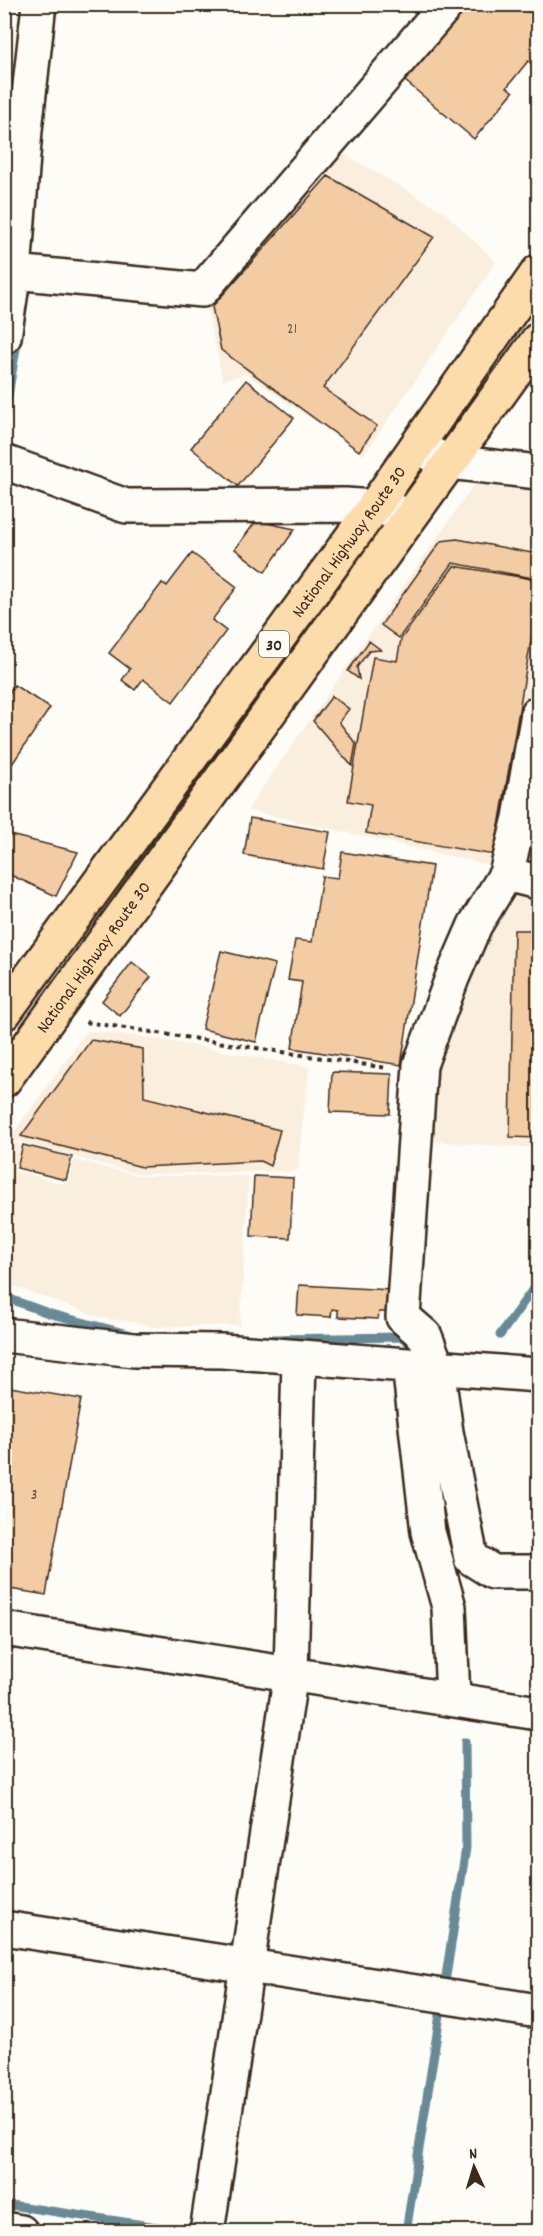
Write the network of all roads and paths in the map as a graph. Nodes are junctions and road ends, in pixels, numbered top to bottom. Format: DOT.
graph roads {
  1 [pos="39,4"];
  2 [pos="447,4"];
  3 [pos="15,132"];
  4 [pos="14,272"];
  5 [pos="538,272"];
  6 [pos="4,337"];
  7 [pos="538,340"];
  8 [pos="416,447"];
  9 [pos="4,462"];
  10 [pos="449,462"];
  11 [pos="538,472"];
  12 [pos="375,507"];
  13 [pos="412,515"];
  14 [pos="538,713"];
  15 [pos="506,874"];
  16 [pos="538,882"];
  17 [pos="4,1013"];
  18 [pos="77,1020"];
  19 [pos="420,1073"];
  20 [pos="4,1080"];
  21 [pos="4,1335"];
  22 [pos="299,1359"];
  23 [pos="423,1366"];
  24 [pos="538,1375"];
  25 [pos="538,1572"];
  26 [pos="4,1629"];
  27 [pos="291,1672"];
  28 [pos="453,1698"];
  29 [pos="538,1713"];
  30 [pos="4,1928"];
  31 [pos="246,1966"];
  32 [pos="538,2011"];
  33 [pos="4,2229"];
  34 [pos="207,2230"];
  35 [pos="21,2232"];
  1 -- 3 [label="street"];
  2 -- 4 [label="street"];
  3 -- 4 [label="street"];
  4 -- 6 [label="street"];
  5 -- 8 [label="highway, National Highway Route 30 / 30"];
  7 -- 10 [label="highway, National Highway Route 30 / 30"];
  8 -- 10 [label="street"];
  8 -- 12 [label="highway, National Highway Route 30 / 30"];
  9 -- 12 [label="street"];
  10 -- 11 [label="street"];
  10 -- 13 [label="highway, National Highway Route 30 / 30"];
  12 -- 13 [label="street"];
  12 -- 17 [label="highway, National Highway Route 30 / 30"];
  13 -- 20 [label="highway, National Highway Route 30 / 30"];
  14 -- 15 [label="street"];
  15 -- 16 [label="street"];
  15 -- 19 [label="street"];
  18 -- 19 [label="path"];
  19 -- 23 [label="street"];
  21 -- 22 [label="street"];
  22 -- 23 [label="street"];
  22 -- 27 [label="street"];
  23 -- 24 [label="street"];
  23 -- 25 [label="street"];
  23 -- 28 [label="street"];
  26 -- 27 [label="street"];
  27 -- 28 [label="street"];
  27 -- 31 [label="street"];
  28 -- 29 [label="street"];
  30 -- 31 [label="street"];
  31 -- 32 [label="street"];
  31 -- 34 [label="street"];
  33 -- 35 [label="street"];
}
